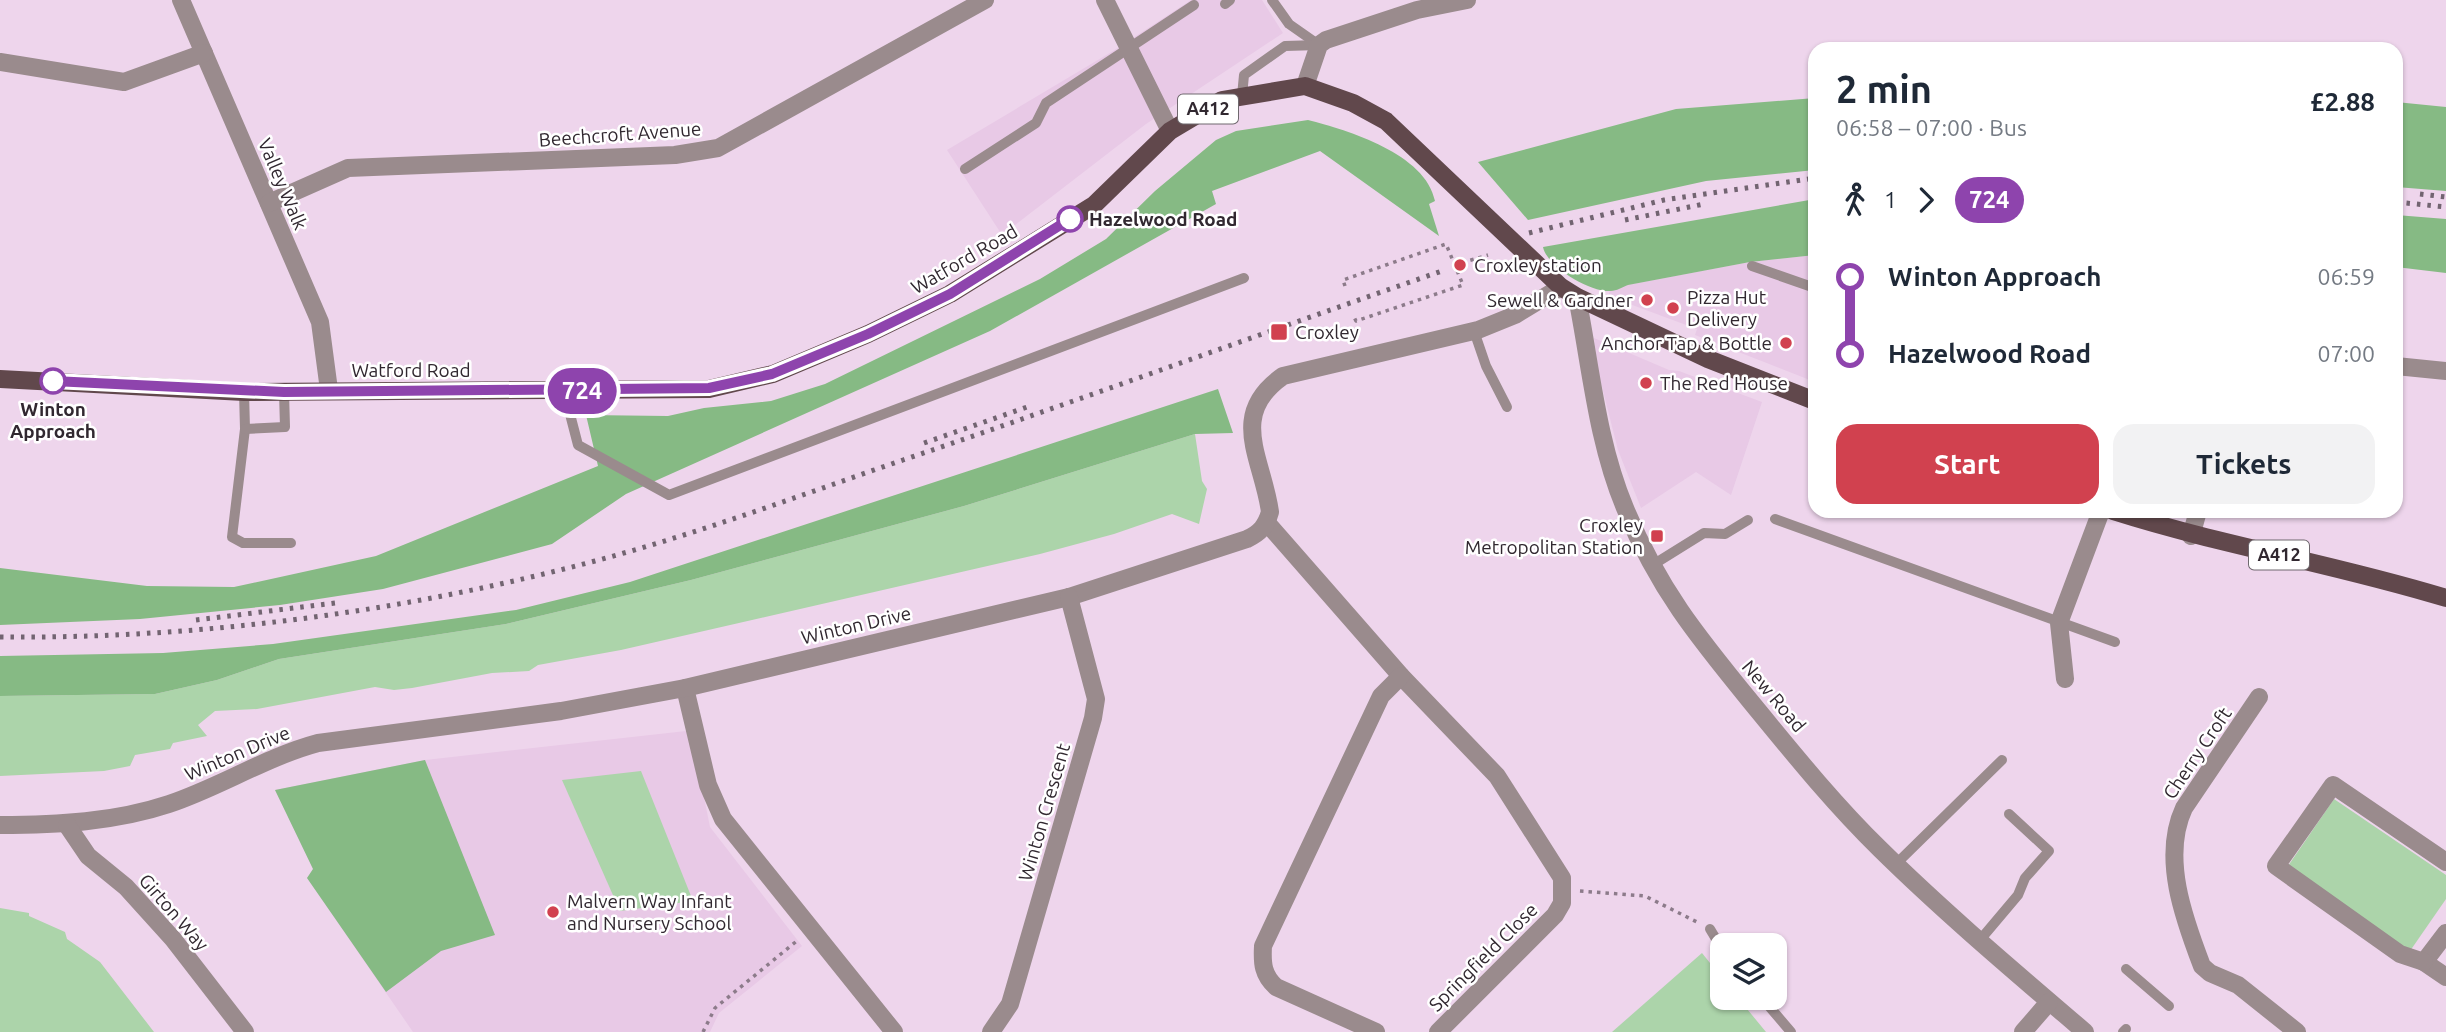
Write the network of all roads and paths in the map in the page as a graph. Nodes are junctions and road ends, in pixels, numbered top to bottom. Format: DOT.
graph roads {
  1 [pos="181,0"];
  2 [pos="985,0"];
  3 [pos="1105,0"];
  4 [pos="1272,0"];
  5 [pos="1468,0"];
  6 [pos="1194,5"];
  7 [pos="1416,5"];
  8 [pos="1318,45"];
  9 [pos="1129,48"];
  10 [pos="204,53"];
  11 [pos="0,62"];
  12 [pos="1305,86"];
  13 [pos="1242,96"];
  14 [pos="1170,131"];
  15 [pos="965,169"];
  16 [pos="269,203"];
  17 [pos="1488,255"];
  18 [pos="1454,265"];
  19 [pos="1752,266"];
  20 [pos="1244,278"];
  21 [pos="1345,286"];
  22 [pos="1808,286"];
  23 [pos="1561,287"];
  24 [pos="1577,298"];
  25 [pos="1353,315"];
  26 [pos="1474,331"];
  27 [pos="2403,367"];
  28 [pos="2446,371"];
  29 [pos="0,379"];
  30 [pos="329,390"];
  31 [pos="244,391"];
  32 [pos="564,391"];
  33 [pos="284,392"];
  34 [pos="1808,398"];
  35 [pos="1507,407"];
  36 [pos="245,429"];
  37 [pos="2098,518"];
  38 [pos="2135,518"];
  39 [pos="2196,518"];
  40 [pos="1775,519"];
  41 [pos="1748,520"];
  42 [pos="1267,523"];
  43 [pos="2191,536"];
  44 [pos="291,543"];
  45 [pos="1651,566"];
  46 [pos="1069,597"];
  47 [pos="2446,598"];
  48 [pos="2059,623"];
  49 [pos="2115,642"];
  50 [pos="1401,676"];
  51 [pos="2065,679"];
  52 [pos="685,688"];
  53 [pos="2259,697"];
  54 [pos="2002,760"];
  55 [pos="2008,814"];
  56 [pos="0,825"];
  57 [pos="67,825"];
  58 [pos="2446,862"];
  59 [pos="1896,864"];
  60 [pos="1564,890"];
  61 [pos="812,929"];
  62 [pos="1710,929"];
  63 [pos="1712,933"];
  64 [pos="2446,933"];
  65 [pos="1980,940"];
  66 [pos="2424,962"];
  67 [pos="2126,969"];
  68 [pos="2446,977"];
  69 [pos="2049,1002"];
  70 [pos="2169,1006"];
  71 [pos="1772,1010"];
  72 [pos="245,1032"];
  73 [pos="703,1032"];
  74 [pos="894,1032"];
  75 [pos="991,1032"];
  76 [pos="1376,1032"];
  77 [pos="1438,1032"];
  78 [pos="1791,1032"];
  79 [pos="2023,1032"];
  80 [pos="2085,1032"];
  81 [pos="2297,1032"];
  1 -- 10 [label="street, Valley Walk"];
  2 -- 16 [label="street, Beechcroft Avenue"];
  3 -- 9 [label="street"];
  4 -- 8 [label="lane"];
  5 -- 7 [label="street"];
  6 -- 9 [label="lane"];
  7 -- 8 [label="street"];
  8 -- 12 [label="street"];
  8 -- 13 [label="lane"];
  9 -- 14 [label="street"];
  9 -- 15 [label="lane"];
  10 -- 11 [label="street"];
  10 -- 16 [label="street, Valley Walk"];
  12 -- 13 [label="main road, Watford Road / A412"];
  12 -- 23 [label="main road, Watford Road / A412"];
  13 -- 14 [label="main road, Watford Road / A412"];
  14 -- 32 [label="main road, Watford Road / A412"];
  16 -- 30 [label="street, Valley Walk"];
  17 -- 18 [label="path"];
  18 -- 21 [label="path"];
  18 -- 25 [label="path"];
  19 -- 22 [label="lane"];
  20 -- 32 [label="lane"];
  23 -- 24 [label="main road, Watford Road / A412"];
  23 -- 26 [label="street"];
  24 -- 34 [label="main road, Watford Road / A412"];
  24 -- 45 [label="street, New Road"];
  26 -- 35 [label="lane"];
  26 -- 42 [label="street"];
  27 -- 28 [label="street"];
  29 -- 31 [label="main road, Watford Road / A412"];
  30 -- 32 [label="main road, Watford Road / A412"];
  30 -- 33 [label="main road, Watford Road / A412"];
  31 -- 33 [label="main road, Watford Road / A412"];
  31 -- 36 [label="lane"];
  33 -- 36 [label="lane"];
  36 -- 44 [label="lane"];
  37 -- 48 [label="street"];
  38 -- 43 [label="main road, A412"];
  39 -- 43 [label="street"];
  40 -- 48 [label="lane"];
  41 -- 45 [label="lane"];
  42 -- 46 [label="street, Winton Drive"];
  42 -- 50 [label="street"];
  43 -- 47 [label="main road, A412"];
  45 -- 59 [label="street, New Road"];
  46 -- 52 [label="street, Winton Drive"];
  46 -- 75 [label="street, Winton Crescent"];
  48 -- 49 [label="lane"];
  48 -- 51 [label="street"];
  50 -- 60 [label="street"];
  50 -- 76 [label="street"];
  52 -- 57 [label="street, Winton Drive"];
  52 -- 61 [label="street"];
  53 -- 81 [label="street, Cherry Croft"];
  54 -- 59 [label="lane"];
  55 -- 65 [label="lane"];
  56 -- 57 [label="street, Winton Drive"];
  57 -- 72 [label="street, Girton Way"];
  58 -- 66 [label="street"];
  59 -- 65 [label="street, New Road"];
  60 -- 62 [label="path"];
  60 -- 77 [label="street, Springfield Close"];
  61 -- 73 [label="path"];
  61 -- 74 [label="street"];
  62 -- 63 [label="lane"];
  64 -- 66 [label="street"];
  65 -- 69 [label="street, New Road"];
  66 -- 68 [label="street"];
  67 -- 70 [label="lane"];
  69 -- 79 [label="street"];
  69 -- 80 [label="street, New Road"];
  71 -- 78 [label="lane"];
}
